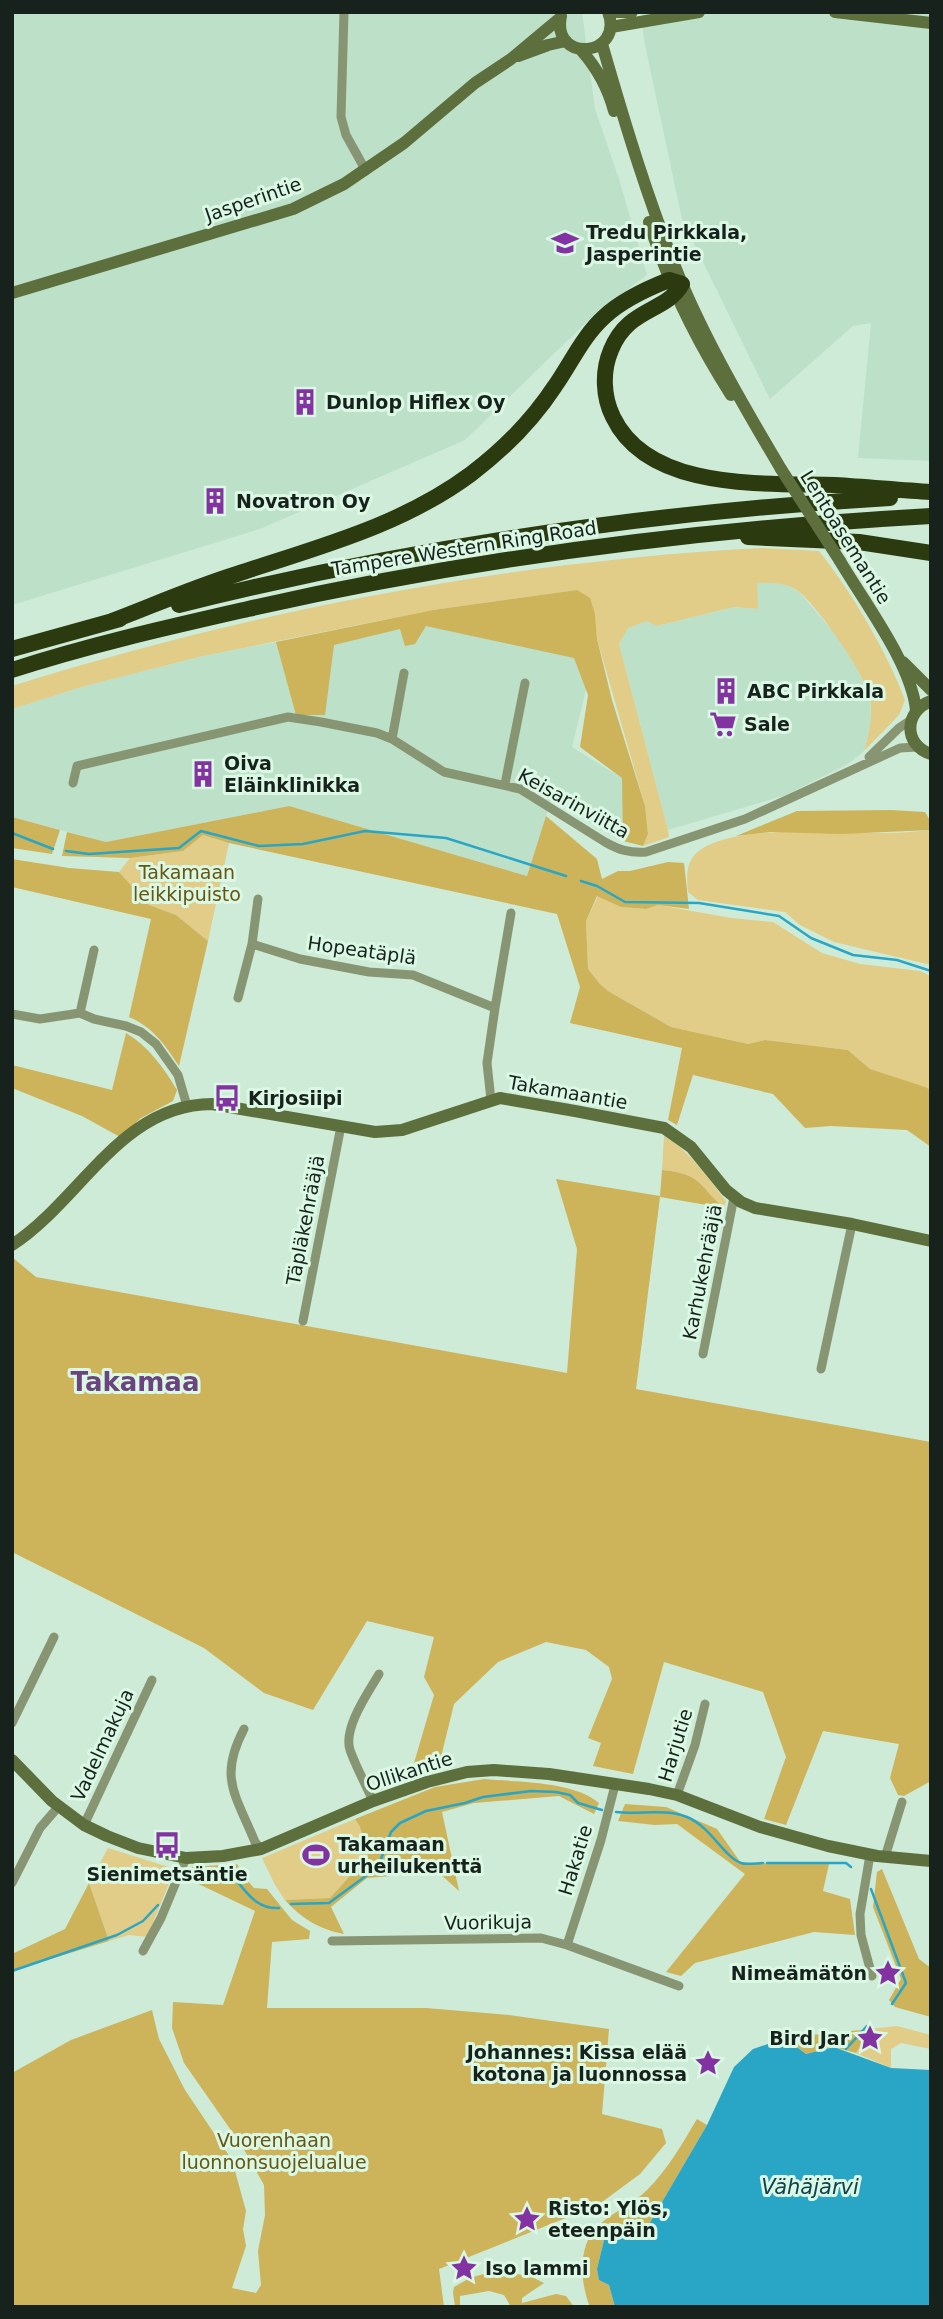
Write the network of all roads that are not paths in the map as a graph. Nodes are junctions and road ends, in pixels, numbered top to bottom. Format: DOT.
graph roads {
  1 [pos="344,12"];
  2 [pos="608,12"];
  3 [pos="614,12"];
  4 [pos="632,12"];
  5 [pos="699,12"];
  6 [pos="835,12"];
  7 [pos="561,15"];
  8 [pos="931,23"];
  9 [pos="611,27"];
  10 [pos="566,41"];
  11 [pos="602,44"];
  12 [pos="581,50"];
  13 [pos="511,59"];
  14 [pos="366,171"];
  15 [pos="675,287"];
  16 [pos="12,293"];
  17 [pos="931,494"];
  18 [pos="931,516"];
  19 [pos="693,534"];
  20 [pos="931,553"];
  21 [pos="112,621"];
  22 [pos="12,649"];
  23 [pos="900,660"];
  24 [pos="12,670"];
  25 [pos="404,673"];
  26 [pos="525,682"];
  27 [pos="931,690"];
  28 [pos="931,701"];
  29 [pos="913,715"];
  30 [pos="391,739"];
  31 [pos="927,753"];
  32 [pos="862,763"];
  33 [pos="74,783"];
  34 [pos="505,785"];
  35 [pos="258,899"];
  36 [pos="511,913"];
  37 [pos="253,944"];
  38 [pos="94,950"];
  39 [pos="238,998"];
  40 [pos="495,1008"];
  41 [pos="80,1013"];
  42 [pos="12,1014"];
  43 [pos="491,1100"];
  44 [pos="187,1106"];
  45 [pos="341,1126"];
  46 [pos="734,1197"];
  47 [pos="852,1224"];
  48 [pos="931,1241"];
  49 [pos="12,1245"];
  50 [pos="303,1321"];
  51 [pos="703,1354"];
  52 [pos="821,1369"];
  53 [pos="54,1637"];
  54 [pos="379,1674"];
  55 [pos="152,1680"];
  56 [pos="705,1704"];
  57 [pos="12,1723"];
  58 [pos="244,1729"];
  59 [pos="12,1760"];
  60 [pos="615,1785"];
  61 [pos="677,1795"];
  62 [pos="373,1801"];
  63 [pos="902,1802"];
  64 [pos="59,1806"];
  65 [pos="84,1825"];
  66 [pos="261,1849"];
  67 [pos="870,1855"];
  68 [pos="885,1857"];
  69 [pos="186,1858"];
  70 [pos="931,1861"];
  71 [pos="12,1883"];
  72 [pos="332,1941"];
  73 [pos="567,1945"];
  74 [pos="144,1951"];
  75 [pos="872,1976"];
  76 [pos="679,1986"];
  1 -- 14 [label="street"];
  2 -- 9 [label="main road"];
  3 -- 4 [label="main road"];
  5 -- 9 [label="main road"];
  6 -- 8 [label="main road"];
  7 -- 10 [label="main road"];
  7 -- 13 [label="main road, Jasperintie"];
  9 -- 11 [label="main road"];
  10 -- 12 [label="main road"];
  10 -- 13 [label="main road, Jasperintie"];
  11 -- 12 [label="main road"];
  11 -- 15 [label="main road, Lentoasemantie"];
  12 -- 15 [label="main road, Lentoasemantie"];
  13 -- 14 [label="main road, Jasperintie"];
  14 -- 16 [label="main road, Jasperintie"];
  15 -- 17 [label="highway"];
  15 -- 21 [label="highway"];
  15 -- 23 [label="main road, Lentoasemantie, bridge"];
  17 -- 21 [label="highway, Tampere Western Ring Road"];
  18 -- 19 [label="highway, Tampere Western Ring Road"];
  19 -- 20 [label="highway"];
  19 -- 24 [label="highway, Tampere Western Ring Road"];
  21 -- 22 [label="highway, Tampere Western Ring Road"];
  23 -- 27 [label="main road, Lentoasemantie"];
  23 -- 29 [label="main road, Lentoasemantie"];
  25 -- 30 [label="street"];
  26 -- 34 [label="street"];
  28 -- 29 [label="main road"];
  29 -- 31 [label="main road, Lentoasemantie"];
  29 -- 32 [label="street, Keisarinviitta"];
  30 -- 33 [label="street, Keisarinviitta"];
  30 -- 34 [label="street, Keisarinviitta"];
  31 -- 32 [label="street, Keisarinviitta"];
  32 -- 34 [label="street, Keisarinviitta"];
  35 -- 37 [label="street"];
  36 -- 40 [label="street"];
  37 -- 39 [label="street"];
  37 -- 40 [label="street, Hopeatäplä"];
  38 -- 41 [label="street"];
  40 -- 43 [label="street"];
  41 -- 42 [label="street"];
  41 -- 44 [label="street"];
  43 -- 45 [label="main road, Takamaantie"];
  43 -- 46 [label="main road, Takamaantie"];
  44 -- 45 [label="main road, Takamaantie"];
  44 -- 49 [label="main road, Takamaantie"];
  45 -- 50 [label="street, Täpläkehrääjä"];
  46 -- 47 [label="main road, Takamaantie"];
  46 -- 51 [label="street, Karhukehrääjä"];
  47 -- 48 [label="main road, Takamaantie"];
  47 -- 52 [label="street"];
  53 -- 57 [label="street"];
  54 -- 62 [label="street"];
  55 -- 65 [label="street, Vadelmakuja"];
  56 -- 61 [label="street, Harjutie"];
  58 -- 66 [label="street"];
  59 -- 64 [label="main road, Ollikantie"];
  60 -- 61 [label="main road, Ollikantie"];
  60 -- 62 [label="main road, Ollikantie"];
  60 -- 73 [label="street, Hakatie"];
  61 -- 67 [label="main road, Ollikantie"];
  62 -- 66 [label="main road, Ollikantie"];
  63 -- 68 [label="street"];
  64 -- 65 [label="main road, Ollikantie"];
  64 -- 71 [label="street"];
  65 -- 69 [label="main road, Ollikantie"];
  66 -- 69 [label="main road, Ollikantie"];
  67 -- 68 [label="main road, Ollikantie"];
  67 -- 75 [label="street"];
  68 -- 70 [label="main road, Ollikantie"];
  69 -- 74 [label="street"];
  72 -- 73 [label="street, Vuorikuja"];
  73 -- 76 [label="street, Vuorikuja"];
}
